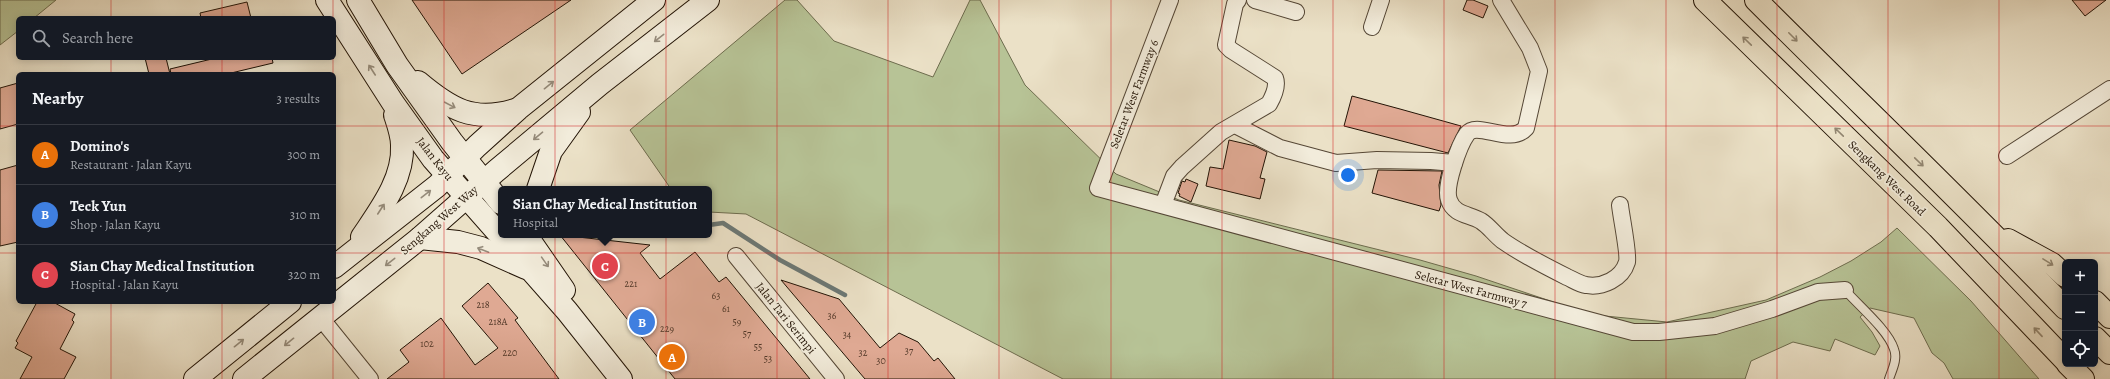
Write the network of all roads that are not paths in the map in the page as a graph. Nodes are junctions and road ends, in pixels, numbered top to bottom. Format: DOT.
graph roads {
  1 [pos="327,0"];
  2 [pos="358,0"];
  3 [pos="654,0"];
  4 [pos="708,0"];
  5 [pos="1170,0"];
  6 [pos="1238,0"];
  7 [pos="1255,0"];
  8 [pos="1381,0"];
  9 [pos="1500,0"];
  10 [pos="1705,0"];
  11 [pos="1756,0"];
  12 [pos="1296,12"];
  13 [pos="1372,27"];
  14 [pos="396,65"];
  15 [pos="600,84"];
  16 [pos="2110,89"];
  17 [pos="393,103"];
  18 [pos="518,109"];
  19 [pos="1235,125"];
  20 [pos="2007,156"];
  21 [pos="465,158"];
  22 [pos="1454,163"];
  23 [pos="446,177"];
  24 [pos="484,182"];
  25 [pos="539,186"];
  26 [pos="1098,188"];
  27 [pos="467,196"];
  28 [pos="498,199"];
  29 [pos="1163,205"];
  30 [pos="1620,205"];
  31 [pos="1990,230"];
  32 [pos="498,232"];
  33 [pos="420,238"];
  34 [pos="503,238"];
  35 [pos="528,238"];
  36 [pos="352,253"];
  37 [pos="736,256"];
  38 [pos="336,265"];
  39 [pos="531,271"];
  40 [pos="2062,273"];
  41 [pos="1845,290"];
  42 [pos="288,304"];
  43 [pos="2062,305"];
  44 [pos="2098,305"];
  45 [pos="320,317"];
  46 [pos="2110,317"];
  47 [pos="2098,341"];
  48 [pos="2110,353"];
  49 [pos="2062,357"];
  50 [pos="195,379"];
  51 [pos="244,379"];
  52 [pos="370,379"];
  53 [pos="621,379"];
  54 [pos="636,379"];
  55 [pos="836,379"];
  56 [pos="1888,379"];
  17 -- 1 [label="main road, Jalan Kayu, one-way"];
  2 -- 14 [label="main road, Jalan Kayu"];
  18 -- 3 [label="main road, one-way"];
  4 -- 15 [label="main road, Sengkang West Way, one-way"];
  5 -- 26 [label="street, Seletar West Farmway 6"];
  6 -- 19 [label="street"];
  7 -- 12 [label="street"];
  8 -- 13 [label="street"];
  9 -- 22 [label="street"];
  49 -- 10 [label="main road, Sengkang West Road, one-way"];
  11 -- 31 [label="main road, one-way"];
  14 -- 18 [label="main road, one-way"];
  14 -- 21 [label="main road, Jalan Kayu"];
  15 -- 24 [label="main road, Sengkang West Way, one-way"];
  15 -- 25 [label="main road"];
  16 -- 20 [label="street"];
  17 -- 23 [label="main road, Jalan Kayu"];
  36 -- 17 [label="main road, one-way"];
  18 -- 21 [label="main road"];
  19 -- 22 [label="street"];
  19 -- 29 [label="street"];
  21 -- 23 [label="main road"];
  21 -- 24 [label="main road, Jalan Kayu"];
  22 -- 30 [label="street"];
  23 -- 27 [label="main road, Jalan Kayu"];
  36 -- 23 [label="main road, one-way"];
  24 -- 27 [label="main road, Sengkang West Way"];
  24 -- 28 [label="main road, Jalan Kayu"];
  26 -- 29 [label="street, Seletar West Farmway 7"];
  27 -- 32 [label="main road, Jalan Kayu"];
  27 -- 33 [label="main road, Sengkang West Way"];
  29 -- 41 [label="street, Seletar West Farmway 7"];
  31 -- 40 [label="main road, one-way"];
  31 -- 43 [label="main road"];
  39 -- 33 [label="main road, one-way"];
  33 -- 45 [label="main road, Sengkang West Way, one-way"];
  34 -- 39 [label="main road, Jalan Kayu"];
  35 -- 54 [label="main road, one-way"];
  36 -- 38 [label="main road"];
  37 -- 55 [label="street, Jalan Tari Serimpi"];
  39 -- 53 [label="main road, Jalan Kayu"];
  41 -- 56 [label="lane"];
  50 -- 42 [label="main road, one-way"];
  44 -- 46 [label="main road"];
  45 -- 51 [label="main road, Sengkang West Way, one-way"];
  45 -- 52 [label="street"];
  47 -- 48 [label="main road"];
}
